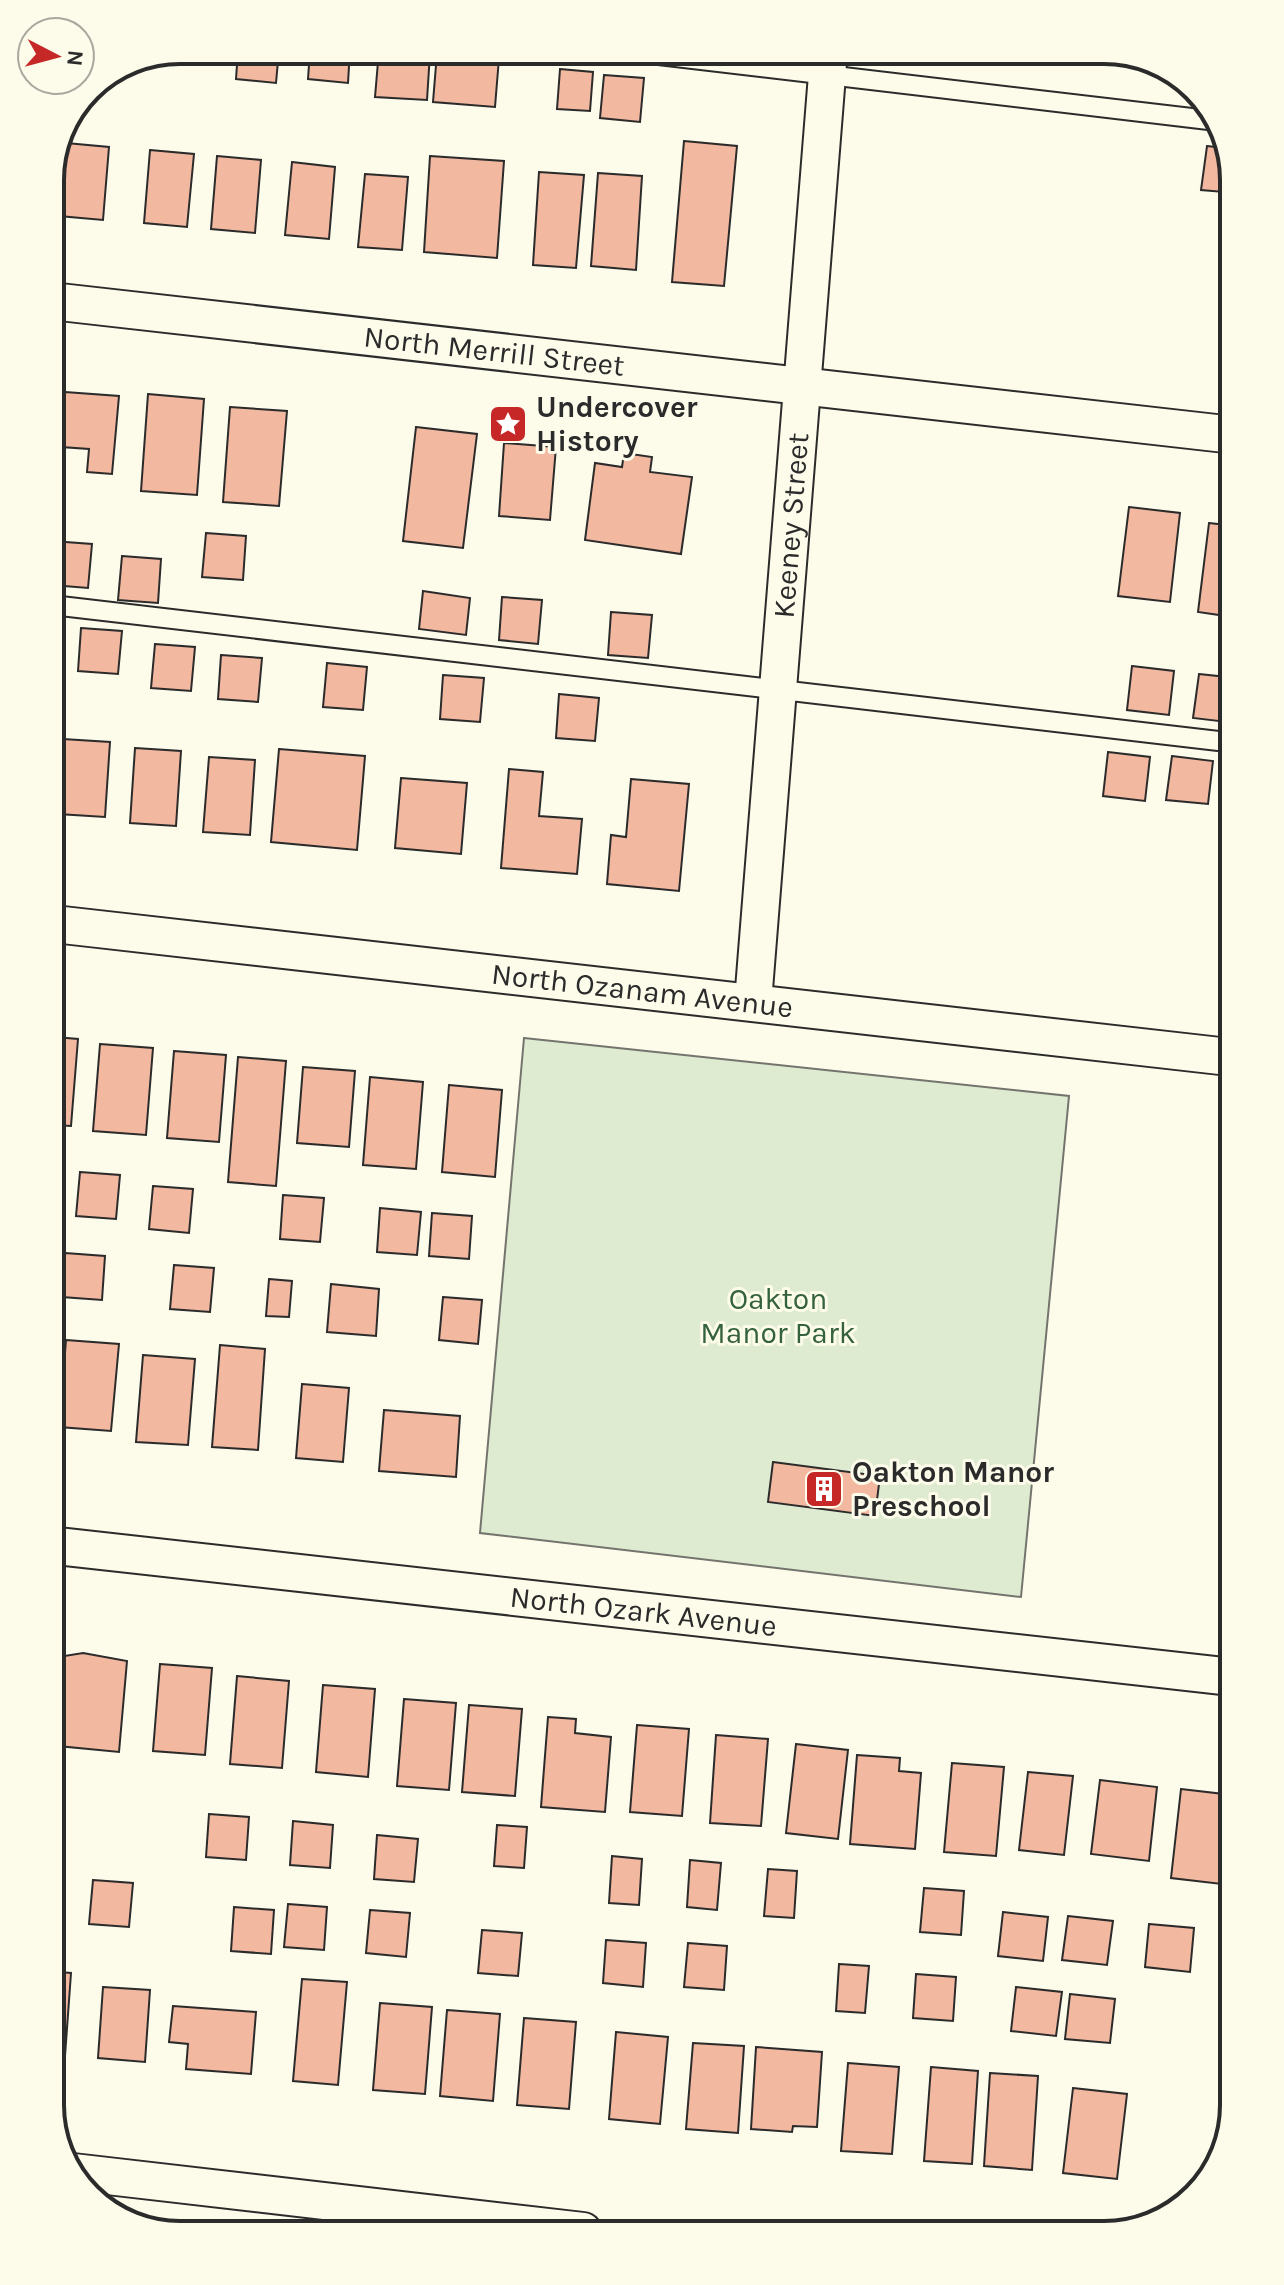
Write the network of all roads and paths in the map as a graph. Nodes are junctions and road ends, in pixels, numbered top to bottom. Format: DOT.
graph roads {
  1 [pos="828,64"];
  2 [pos="835,64"];
  3 [pos="1203,119"];
  4 [pos="64,302"];
  5 [pos="804,386"];
  6 [pos="1220,433"];
  7 [pos="64,606"];
  8 [pos="779,690"];
  9 [pos="1220,741"];
  10 [pos="64,925"];
  11 [pos="753,1002"];
  12 [pos="1220,1056"];
  13 [pos="64,1547"];
  14 [pos="1220,1676"];
  15 [pos="87,2174"];
  16 [pos="497,2221"];
  1 -- 5 [label="street, Keeney Street"];
  2 -- 3 [label="lane"];
  4 -- 5 [label="street, North Merrill Street"];
  5 -- 6 [label="street, North Merrill Street"];
  5 -- 8 [label="street, Keeney Street"];
  7 -- 8 [label="lane"];
  8 -- 9 [label="lane"];
  8 -- 11 [label="street, Keeney Street"];
  10 -- 11 [label="street, North Ozanam Avenue"];
  11 -- 12 [label="street, North Ozanam Avenue"];
  13 -- 14 [label="street, North Ozark Avenue"];
  15 -- 16 [label="street"];
}
